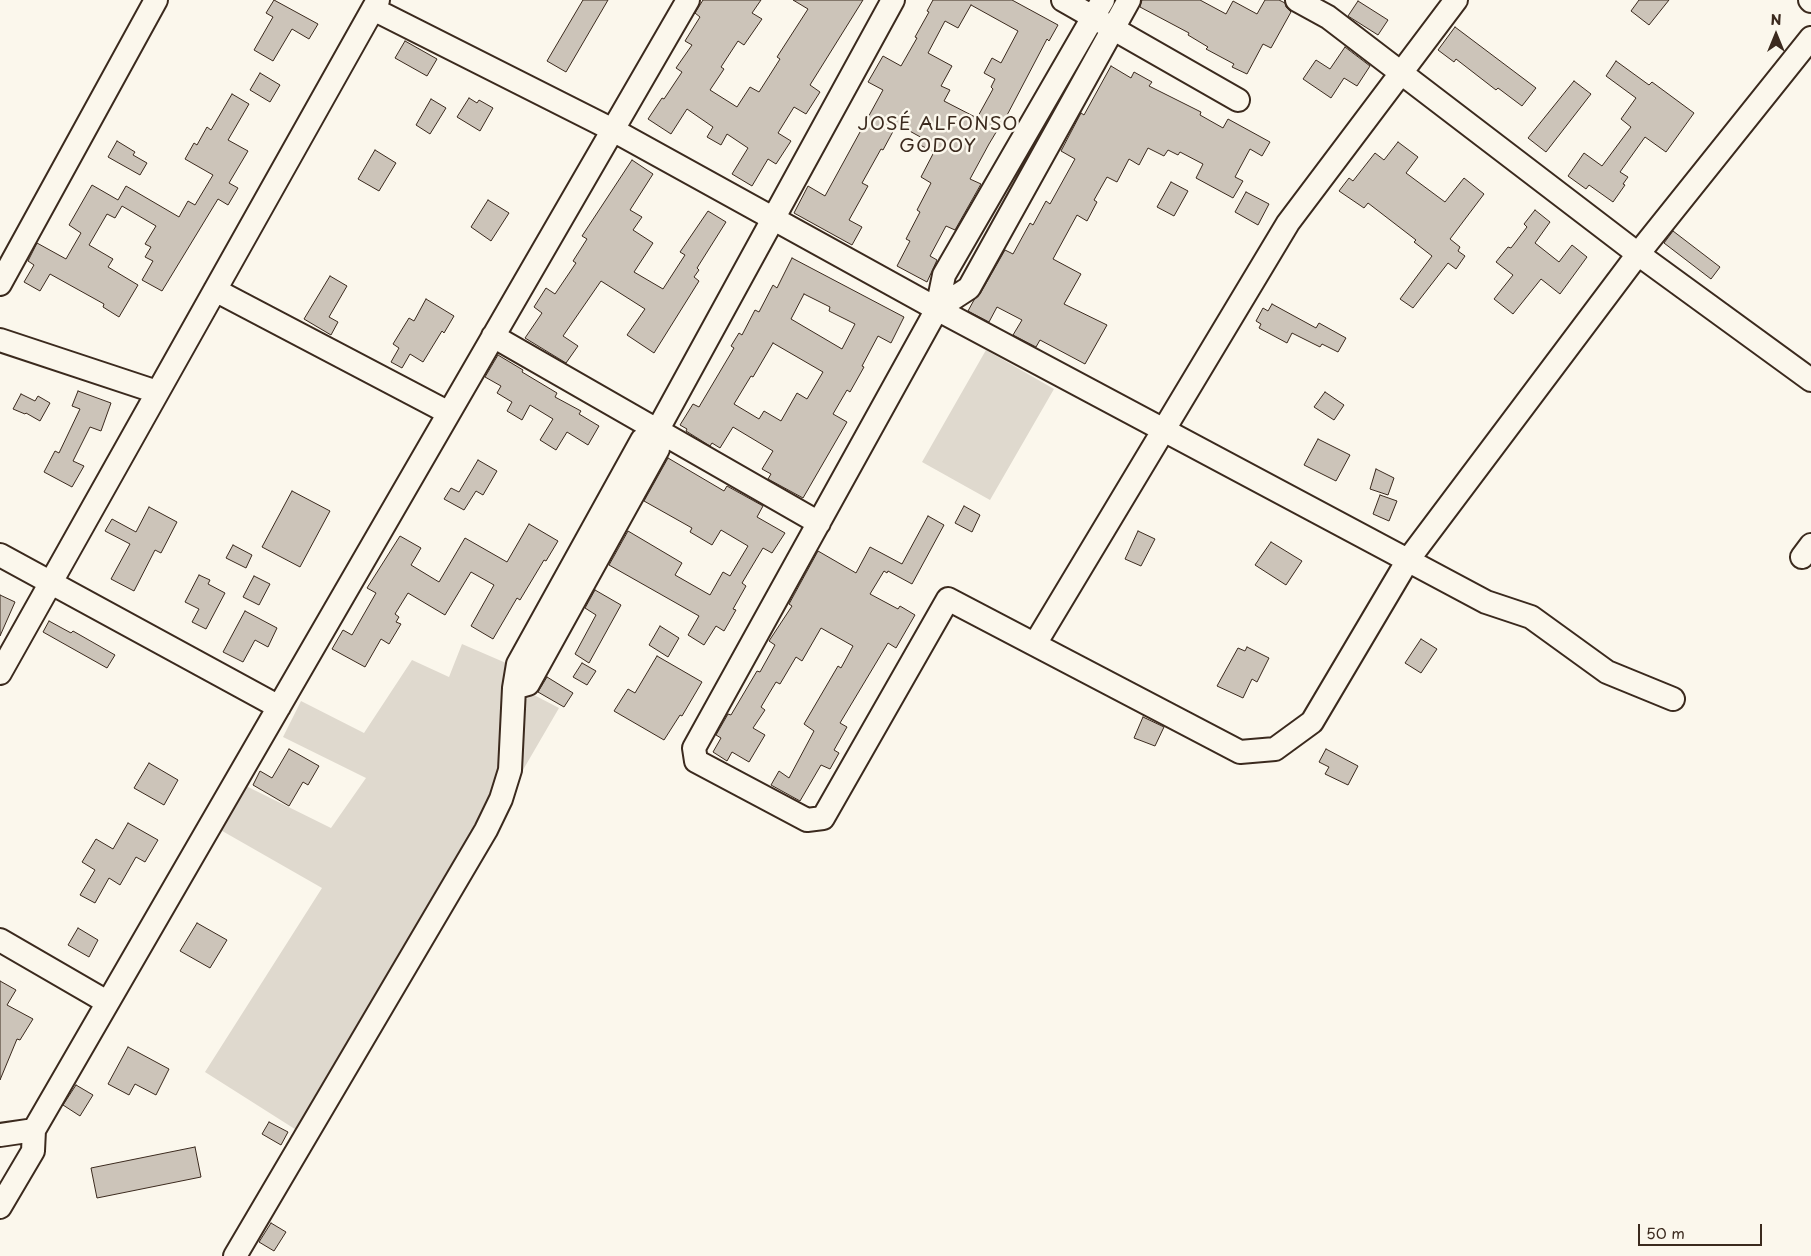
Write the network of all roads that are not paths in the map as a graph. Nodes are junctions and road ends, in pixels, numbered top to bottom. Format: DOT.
graph roads {
  1 [pos="156,0"];
  2 [pos="688,0"];
  3 [pos="893,0"];
  4 [pos="1063,0"];
  5 [pos="1129,0"];
  6 [pos="1297,0"];
  7 [pos="1456,0"];
  8 [pos="375,4"];
  9 [pos="1098,9"];
  10 [pos="1113,29"];
  11 [pos="1811,38"];
  12 [pos="1401,73"];
  13 [pos="1238,100"];
  14 [pos="613,130"];
  15 [pos="774,218"];
  16 [pos="1638,254"];
  17 [pos="0,284"];
  18 [pos="215,290"];
  19 [pos="937,309"];
  20 [pos="493,336"];
  21 [pos="0,340"];
  22 [pos="1811,380"];
  23 [pos="158,392"];
  24 [pos="449,413"];
  25 [pos="1163,430"];
  26 [pos="657,431"];
  27 [pos="819,523"];
  28 [pos="0,555"];
  29 [pos="1408,560"];
  30 [pos="51,582"];
  31 [pos="1035,644"];
  32 [pos="0,673"];
  33 [pos="1673,699"];
  34 [pos="279,707"];
  35 [pos="0,940"];
  36 [pos="107,1002"];
  37 [pos="34,1130"];
  38 [pos="0,1135"];
  39 [pos="0,1207"];
  40 [pos="235,1256"];
  1 -- 17 [label="street"];
  2 -- 14 [label="street"];
  3 -- 15 [label="street"];
  4 -- 9 [label="street"];
  5 -- 10 [label="street"];
  6 -- 12 [label="street"];
  7 -- 12 [label="street"];
  8 -- 14 [label="street"];
  8 -- 18 [label="street"];
  9 -- 10 [label="street"];
  9 -- 19 [label="street"];
  10 -- 13 [label="street"];
  10 -- 19 [label="street"];
  11 -- 16 [label="street"];
  12 -- 16 [label="street"];
  12 -- 25 [label="street"];
  14 -- 15 [label="street"];
  14 -- 20 [label="street"];
  15 -- 19 [label="street"];
  15 -- 26 [label="street"];
  16 -- 22 [label="street"];
  16 -- 29 [label="street"];
  18 -- 23 [label="street"];
  18 -- 24 [label="street"];
  19 -- 25 [label="street"];
  19 -- 27 [label="street"];
  20 -- 24 [label="street"];
  20 -- 26 [label="street"];
  21 -- 23 [label="street"];
  23 -- 30 [label="street"];
  24 -- 34 [label="street"];
  25 -- 29 [label="street"];
  25 -- 31 [label="street"];
  26 -- 27 [label="street"];
  26 -- 40 [label="street"];
  27 -- 31 [label="street"];
  28 -- 30 [label="street"];
  29 -- 31 [label="street"];
  29 -- 33 [label="street"];
  30 -- 32 [label="street"];
  30 -- 34 [label="street"];
  34 -- 36 [label="street"];
  35 -- 36 [label="street"];
  36 -- 37 [label="street"];
  37 -- 38 [label="street"];
  37 -- 39 [label="street"];
}
